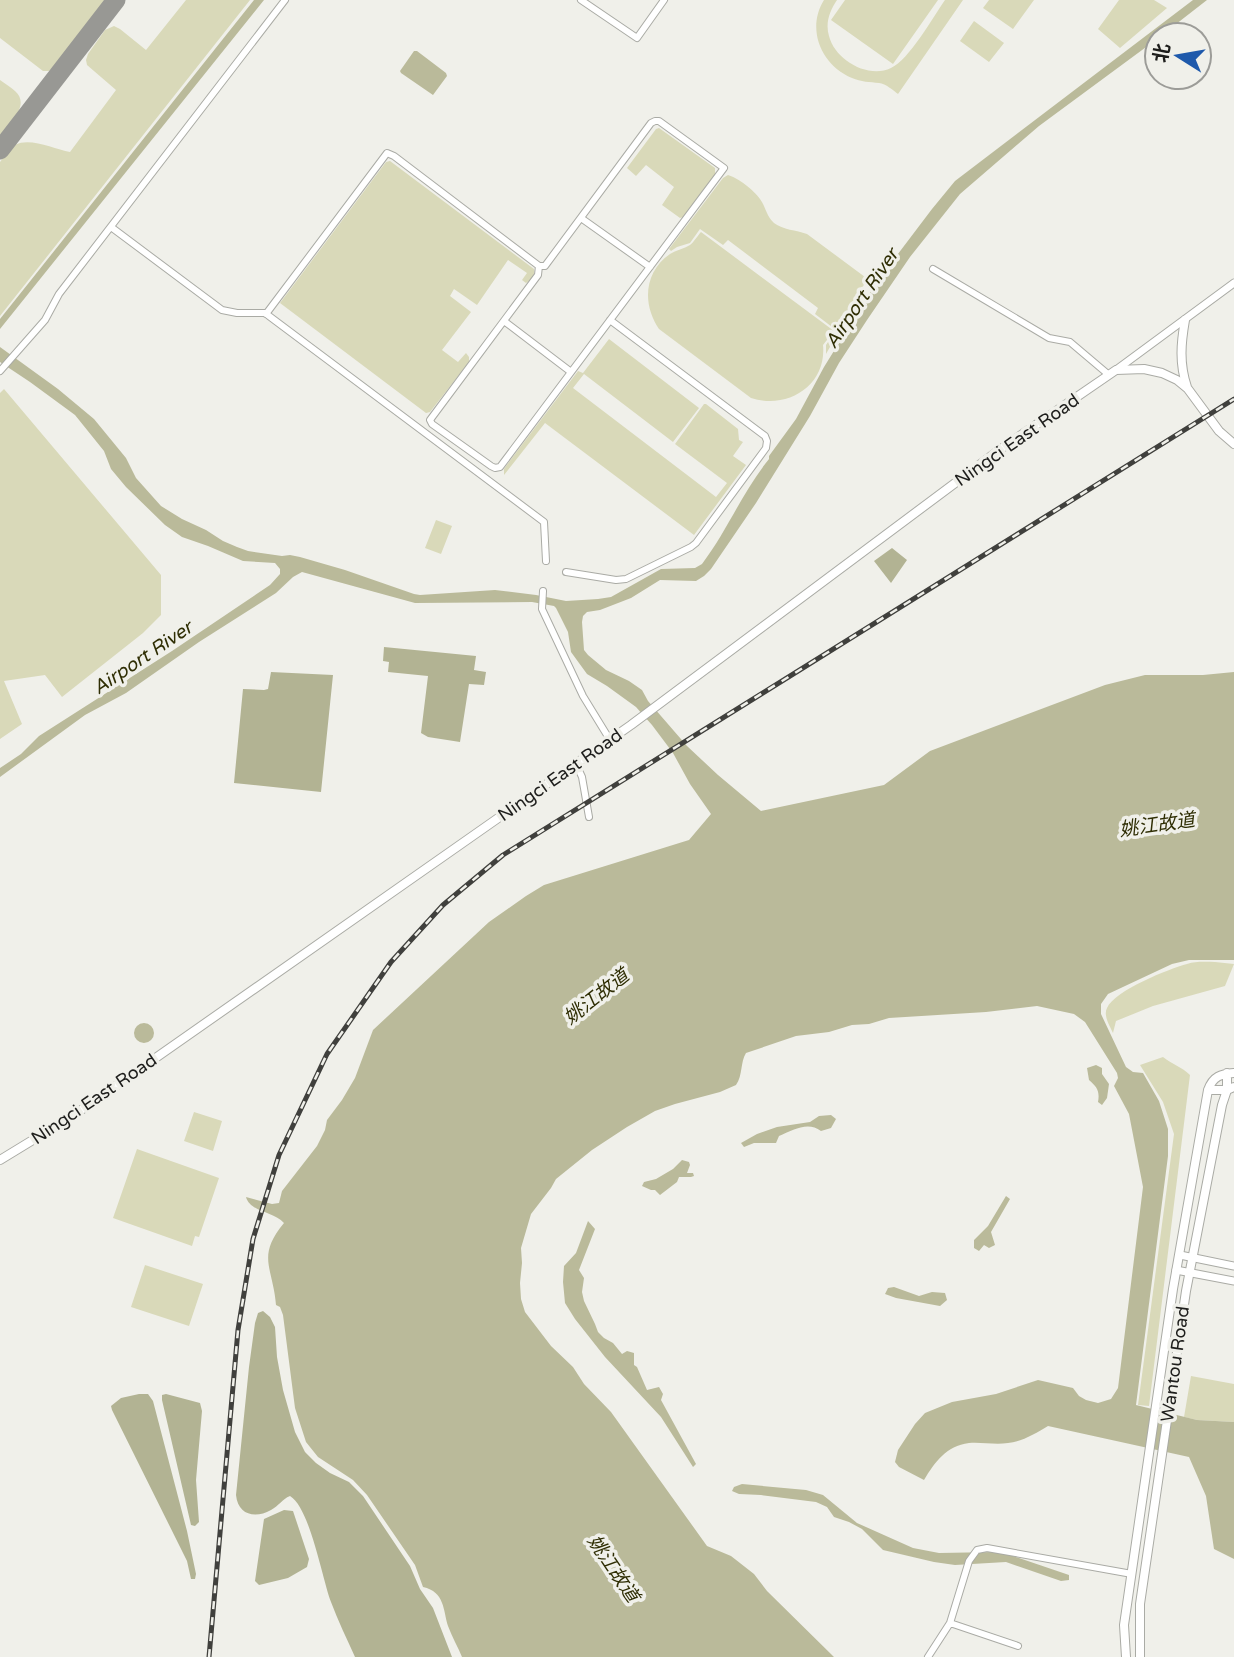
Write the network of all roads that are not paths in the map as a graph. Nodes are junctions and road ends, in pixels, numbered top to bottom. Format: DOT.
graph roads {
  1 [pos="285,0"];
  2 [pos="581,0"];
  3 [pos="664,0"];
  4 [pos="581,218"];
  5 [pos="111,227"];
  6 [pos="539,266"];
  7 [pos="650,267"];
  8 [pos="933,269"];
  9 [pos="1234,284"];
  10 [pos="266,314"];
  11 [pos="610,320"];
  12 [pos="1185,320"];
  13 [pos="503,321"];
  14 [pos="0,371"];
  15 [pos="572,372"];
  16 [pos="1113,373"];
  17 [pos="1188,389"];
  18 [pos="1234,444"];
  19 [pos="546,561"];
  20 [pos="566,572"];
  21 [pos="543,591"];
  22 [pos="610,740"];
  23 [pos="576,764"];
  24 [pos="589,817"];
  25 [pos="1231,1073"];
  26 [pos="1230,1088"];
  27 [pos="1208,1090"];
  28 [pos="0,1160"];
  29 [pos="1180,1255"];
  30 [pos="1193,1258"];
  31 [pos="1233,1266"];
  32 [pos="1177,1270"];
  33 [pos="1189,1273"];
  34 [pos="1230,1281"];
  35 [pos="1132,1574"];
  36 [pos="950,1623"];
  37 [pos="1018,1646"];
  38 [pos="928,1657"];
  39 [pos="1126,1657"];
  40 [pos="1140,1657"];
  1 -- 5 [label="street"];
  2 -- 3 [label="street"];
  4 -- 6 [label="street"];
  4 -- 7 [label="street"];
  4 -- 7 [label="street"];
  5 -- 10 [label="street"];
  5 -- 14 [label="street"];
  6 -- 10 [label="street"];
  6 -- 13 [label="street"];
  7 -- 11 [label="street"];
  8 -- 16 [label="street"];
  9 -- 12 [label="street"];
  10 -- 19 [label="street"];
  11 -- 15 [label="street"];
  11 -- 20 [label="street"];
  12 -- 16 [label="street"];
  12 -- 17 [label="main road"];
  13 -- 15 [label="street"];
  13 -- 15 [label="street"];
  16 -- 17 [label="main road"];
  16 -- 22 [label="main road, Ningci East Road"];
  17 -- 18 [label="main road"];
  21 -- 22 [label="street"];
  22 -- 23 [label="main road, Ningci East Road"];
  23 -- 24 [label="street"];
  23 -- 28 [label="main road, Ningci East Road"];
  25 -- 26 [label="main road, Wantou Road"];
  25 -- 27 [label="main road, Wantou Road"];
  26 -- 27 [label="main road"];
  26 -- 30 [label="main road, Wantou Road"];
  27 -- 29 [label="main road, Wantou Road"];
  29 -- 30 [label="street"];
  29 -- 32 [label="main road, Wantou Road"];
  30 -- 31 [label="street"];
  30 -- 33 [label="main road, Wantou Road"];
  31 -- 34 [label="street"];
  32 -- 33 [label="street"];
  32 -- 35 [label="main road, Wantou Road"];
  33 -- 34 [label="street"];
  33 -- 40 [label="main road, Wantou Road"];
  35 -- 36 [label="street"];
  35 -- 39 [label="main road, Wantou Road"];
  36 -- 37 [label="street"];
  36 -- 38 [label="street"];
}
